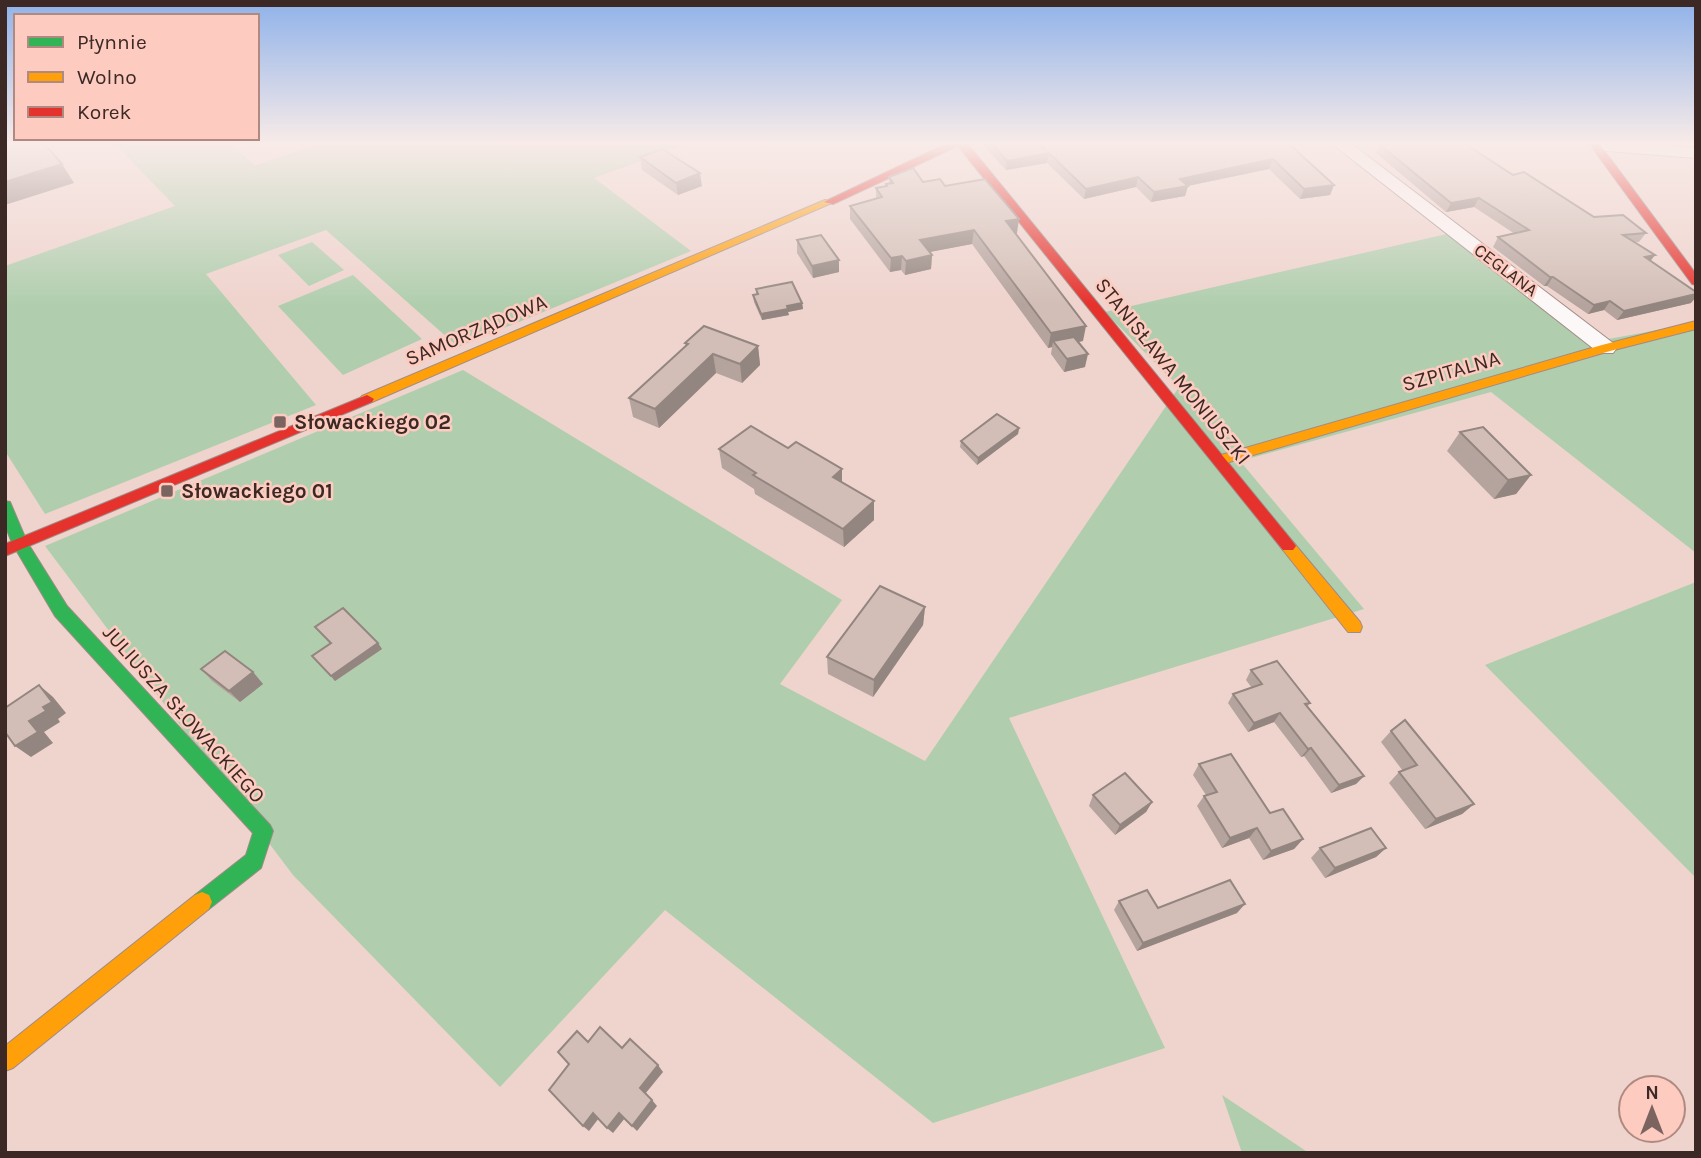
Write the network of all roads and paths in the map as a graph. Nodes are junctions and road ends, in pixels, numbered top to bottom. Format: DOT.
graph roads {
  1 [pos="838,196"];
  2 [pos="1004,196"];
  3 [pos="1408,196"];
  4 [pos="1632,196"];
  5 [pos="1696,282"];
  6 [pos="1696,325"];
  7 [pos="1606,348"];
  8 [pos="1219,460"];
  9 [pos="5,506"];
  10 [pos="13,546"];
  11 [pos="1354,627"];
  12 [pos="5,1059"];
  1 -- 10 [label="street, SAMORZĄDOWA"];
  2 -- 8 [label="street, STANISŁAWA MONIUSZKI"];
  3 -- 7 [label="street, CEGLANA"];
  4 -- 5 [label="street"];
  6 -- 7 [label="street, SZPITALNA"];
  7 -- 8 [label="street, SZPITALNA"];
  8 -- 11 [label="street, STANISŁAWA MONIUSZKI"];
  9 -- 10 [label="street, JULIUSZA SŁOWACKIEGO"];
  10 -- 12 [label="street, JULIUSZA SŁOWACKIEGO"];
}
